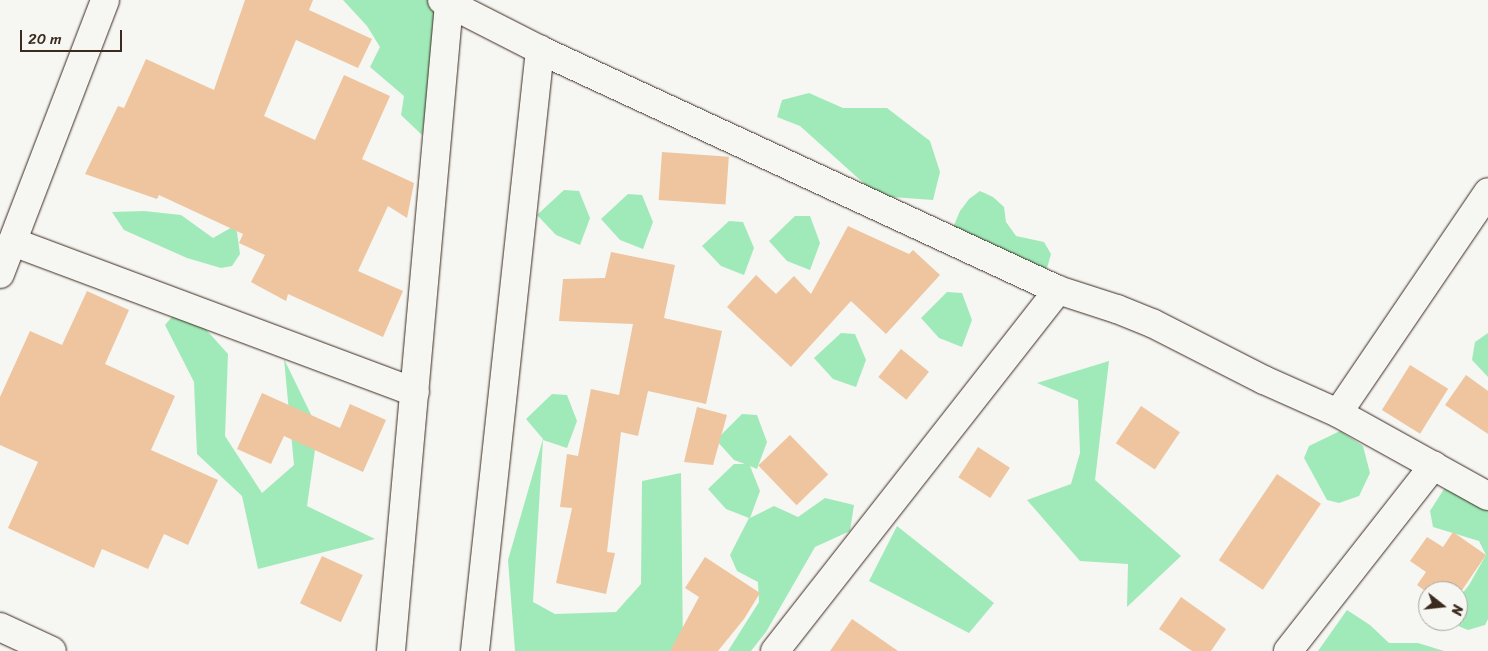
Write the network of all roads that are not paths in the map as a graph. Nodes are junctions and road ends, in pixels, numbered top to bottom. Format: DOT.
graph roads {
  1 [pos="106,0"];
  2 [pos="445,2"];
  3 [pos="540,50"];
  4 [pos="1488,192"];
  5 [pos="13,242"];
  6 [pos="0,274"];
  7 [pos="1058,290"];
  8 [pos="415,392"];
  9 [pos="1338,413"];
  10 [pos="1434,465"];
  11 [pos="1488,496"];
  12 [pos="0,627"];
  13 [pos="52,651"];
  14 [pos="391,651"];
  15 [pos="475,651"];
  16 [pos="775,651"];
  17 [pos="1288,651"];
  1 -- 5 [label="street"];
  2 -- 3 [label="street"];
  2 -- 8 [label="street"];
  3 -- 7 [label="street"];
  3 -- 15 [label="street"];
  4 -- 9 [label="street"];
  5 -- 6 [label="street"];
  5 -- 8 [label="street"];
  7 -- 9 [label="street"];
  7 -- 16 [label="street"];
  8 -- 14 [label="street"];
  9 -- 10 [label="street"];
  10 -- 11 [label="street"];
  10 -- 17 [label="street"];
  12 -- 13 [label="street"];
}
